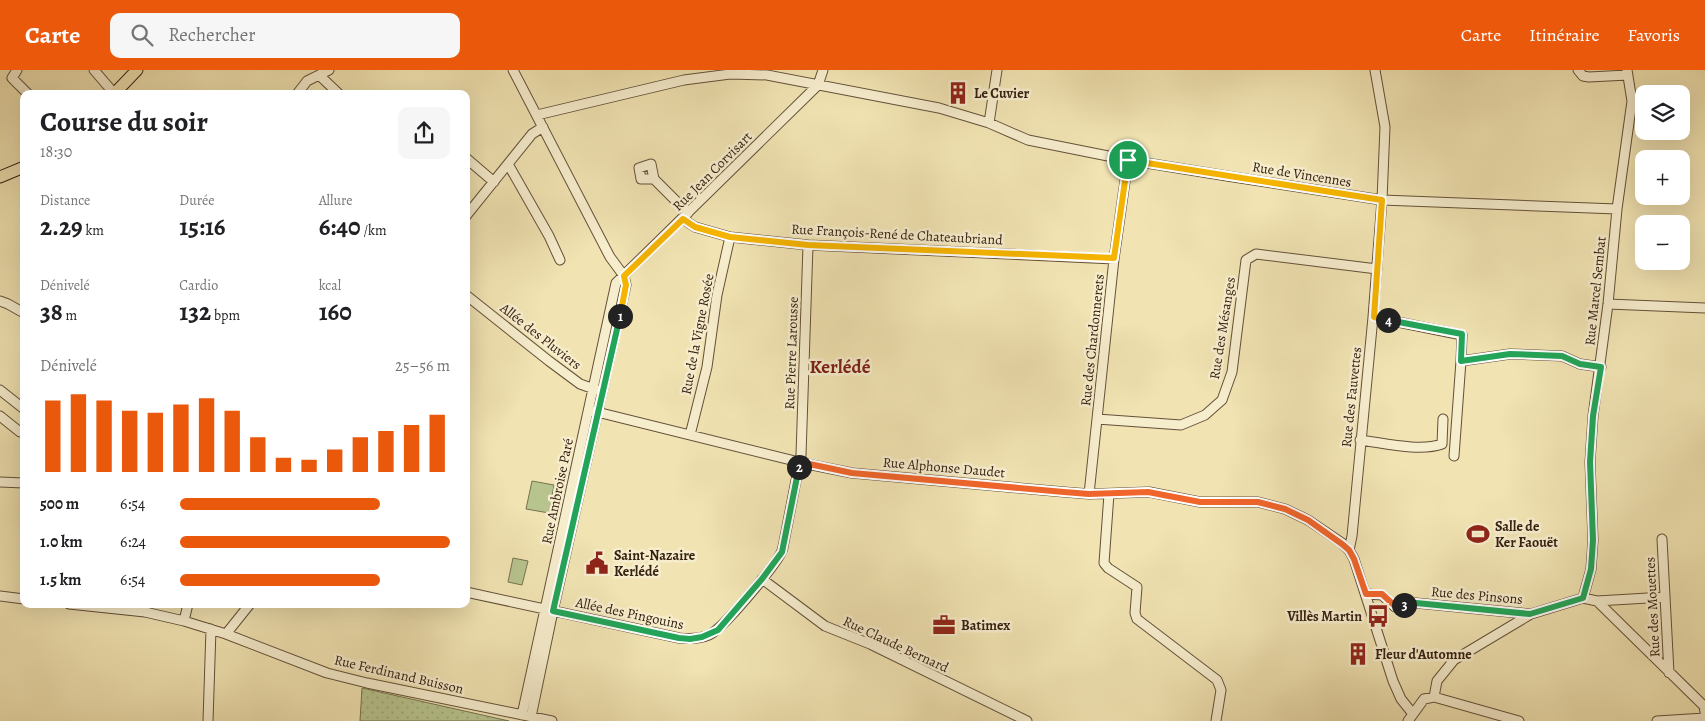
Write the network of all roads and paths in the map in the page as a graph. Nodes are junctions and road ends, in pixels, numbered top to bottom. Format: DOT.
graph roads {
  1 [pos="17,70"];
  2 [pos="94,70"];
  3 [pos="132,70"];
  4 [pos="137,70"];
  5 [pos="329,70"];
  6 [pos="513,70"];
  7 [pos="823,70"];
  8 [pos="997,70"];
  9 [pos="1375,70"];
  10 [pos="1578,70"];
  11 [pos="1627,73"];
  12 [pos="319,75"];
  13 [pos="818,85"];
  14 [pos="24,90"];
  15 [pos="110,90"];
  16 [pos="115,90"];
  17 [pos="115,90"];
  18 [pos="300,90"];
  19 [pos="335,90"];
  20 [pos="537,115"];
  21 [pos="989,124"];
  22 [pos="543,127"];
  23 [pos="1128,160"];
  24 [pos="470,161"];
  25 [pos="20,162"];
  26 [pos="508,164"];
  27 [pos="20,169"];
  28 [pos="0,170"];
  29 [pos="0,177"];
  30 [pos="654,178"];
  31 [pos="494,182"];
  32 [pos="1382,200"];
  33 [pos="1617,209"];
  34 [pos="470,210"];
  35 [pos="686,216"];
  36 [pos="730,237"];
  37 [pos="808,245"];
  38 [pos="1114,258"];
  39 [pos="560,260"];
  40 [pos="1377,269"];
  41 [pos="624,276"];
  42 [pos="470,297"];
  43 [pos="0,301"];
  44 [pos="1608,304"];
  45 [pos="1705,308"];
  46 [pos="20,311"];
  47 [pos="1374,317"];
  48 [pos="1461,361"];
  49 [pos="1601,367"];
  50 [pos="593,389"];
  51 [pos="0,390"];
  52 [pos="603,391"];
  53 [pos="20,406"];
  54 [pos="593,411"];
  55 [pos="0,416"];
  56 [pos="1097,419"];
  57 [pos="1443,419"];
  58 [pos="20,432"];
  59 [pos="690,435"];
  60 [pos="1360,440"];
  61 [pos="1454,456"];
  62 [pos="800,462"];
  63 [pos="0,482"];
  64 [pos="20,483"];
  65 [pos="1089,494"];
  66 [pos="1109,494"];
  67 [pos="1662,539"];
  68 [pos="1349,550"];
  69 [pos="762,579"];
  70 [pos="470,593"];
  71 [pos="1366,594"];
  72 [pos="0,596"];
  73 [pos="1665,597"];
  74 [pos="20,598"];
  75 [pos="1583,598"];
  76 [pos="1597,601"];
  77 [pos="107,608"];
  78 [pos="187,608"];
  79 [pos="247,608"];
  80 [pos="549,610"];
  81 [pos="1530,614"];
  82 [pos="184,621"];
  83 [pos="211,629"];
  84 [pos="226,634"];
  85 [pos="1669,673"];
  86 [pos="1434,696"];
  87 [pos="1705,712"];
  88 [pos="527,716"];
  89 [pos="1410,717"];
  90 [pos="1705,718"];
  91 [pos="208,721"];
  92 [pos="552,721"];
  93 [pos="1027,721"];
  94 [pos="1216,721"];
  95 [pos="1519,721"];
  96 [pos="1657,721"];
  1 -- 14 [label="street"];
  2 -- 15 [label="street"];
  3 -- 16 [label="main road"];
  4 -- 17 [label="main road"];
  5 -- 12 [label="street"];
  6 -- 20 [label="street"];
  7 -- 13 [label="street"];
  8 -- 21 [label="street"];
  9 -- 32 [label="street, Rue des Fauvettes"];
  10 -- 11 [label="street"];
  11 -- 33 [label="street, Rue Marcel Sembat"];
  12 -- 18 [label="street"];
  12 -- 19 [label="street"];
  13 -- 20 [label="street, Rue de Vincennes"];
  13 -- 21 [label="street, Rue de Vincennes"];
  13 -- 35 [label="street, Rue Jean Corvisart"];
  20 -- 22 [label="street"];
  21 -- 23 [label="street, Rue de Vincennes"];
  22 -- 26 [label="street"];
  22 -- 41 [label="street"];
  23 -- 32 [label="street, Rue de Vincennes"];
  23 -- 38 [label="street, Rue des Chardonnerets"];
  24 -- 31 [label="street"];
  25 -- 28 [label="main road"];
  26 -- 31 [label="street"];
  26 -- 39 [label="street"];
  27 -- 29 [label="main road"];
  30 -- 35 [label="street, Rue François-René de Chateaubriand"];
  31 -- 34 [label="street"];
  32 -- 33 [label="street, Rue de Vincennes"];
  32 -- 40 [label="street, Rue des Fauvettes"];
  33 -- 44 [label="street, Rue Marcel Sembat"];
  35 -- 36 [label="street, Rue François-René de Chateaubriand"];
  35 -- 41 [label="street, Rue Jean Corvisart"];
  36 -- 37 [label="street, Rue François-René de Chateaubriand"];
  36 -- 59 [label="street, Rue de la Vigne Rosée"];
  37 -- 38 [label="street, Rue François-René de Chateaubriand"];
  37 -- 62 [label="street, Rue Pierre Larousse"];
  38 -- 56 [label="street, Rue des Chardonnerets"];
  40 -- 47 [label="street, Rue des Fauvettes"];
  40 -- 56 [label="street, Rue des Mésanges"];
  41 -- 50 [label="street, Rue Ambroise Paré"];
  41 -- 52 [label="street, Rue Ambroise Paré"];
  42 -- 50 [label="street, Allée des Pluviers"];
  43 -- 46 [label="street"];
  44 -- 45 [label="street"];
  44 -- 49 [label="street, Rue Marcel Sembat"];
  47 -- 48 [label="street"];
  47 -- 60 [label="street, Rue des Fauvettes"];
  48 -- 49 [label="street"];
  48 -- 61 [label="street"];
  49 -- 75 [label="street, Rue Marcel Sembat"];
  50 -- 52 [label="street, Allée des Pluviers"];
  50 -- 54 [label="street, Rue Ambroise Paré"];
  51 -- 53 [label="street"];
  52 -- 54 [label="street, Rue Ambroise Paré"];
  54 -- 59 [label="street, Rue Alphonse Daudet"];
  54 -- 80 [label="street, Rue Ambroise Paré"];
  55 -- 58 [label="street"];
  56 -- 65 [label="street, Rue des Chardonnerets"];
  57 -- 60 [label="street"];
  59 -- 62 [label="street, Rue Alphonse Daudet"];
  60 -- 68 [label="street, Rue des Fauvettes"];
  62 -- 65 [label="street, Rue Alphonse Daudet"];
  62 -- 69 [label="street, Allée des Pingouins"];
  63 -- 64 [label="street"];
  65 -- 66 [label="street, Rue Alphonse Daudet"];
  66 -- 68 [label="street, Rue Alphonse Daudet"];
  66 -- 94 [label="street"];
  67 -- 73 [label="street, Rue des Mouettes"];
  68 -- 71 [label="street"];
  69 -- 80 [label="street, Allée des Pingouins"];
  69 -- 93 [label="street, Rue Claude Bernard"];
  70 -- 80 [label="street, Allée des Pingouins"];
  71 -- 81 [label="street, Rue des Pinsons"];
  71 -- 89 [label="street"];
  72 -- 74 [label="street"];
  73 -- 76 [label="street"];
  73 -- 85 [label="street, Rue des Mouettes"];
  75 -- 76 [label="street"];
  75 -- 81 [label="street"];
  76 -- 85 [label="street"];
  77 -- 82 [label="street, Rue Ferdinand Buisson"];
  78 -- 82 [label="street"];
  79 -- 84 [label="street"];
  80 -- 88 [label="street, Rue Ambroise Paré"];
  81 -- 86 [label="street"];
  82 -- 83 [label="street, Rue Ferdinand Buisson"];
  83 -- 84 [label="street, Rue Ferdinand Buisson"];
  83 -- 91 [label="street"];
  84 -- 88 [label="street, Rue Ferdinand Buisson"];
  85 -- 87 [label="street"];
  86 -- 89 [label="street"];
  86 -- 95 [label="street"];
  88 -- 92 [label="street, Rue Ferdinand Buisson"];
  90 -- 96 [label="street"];
}
